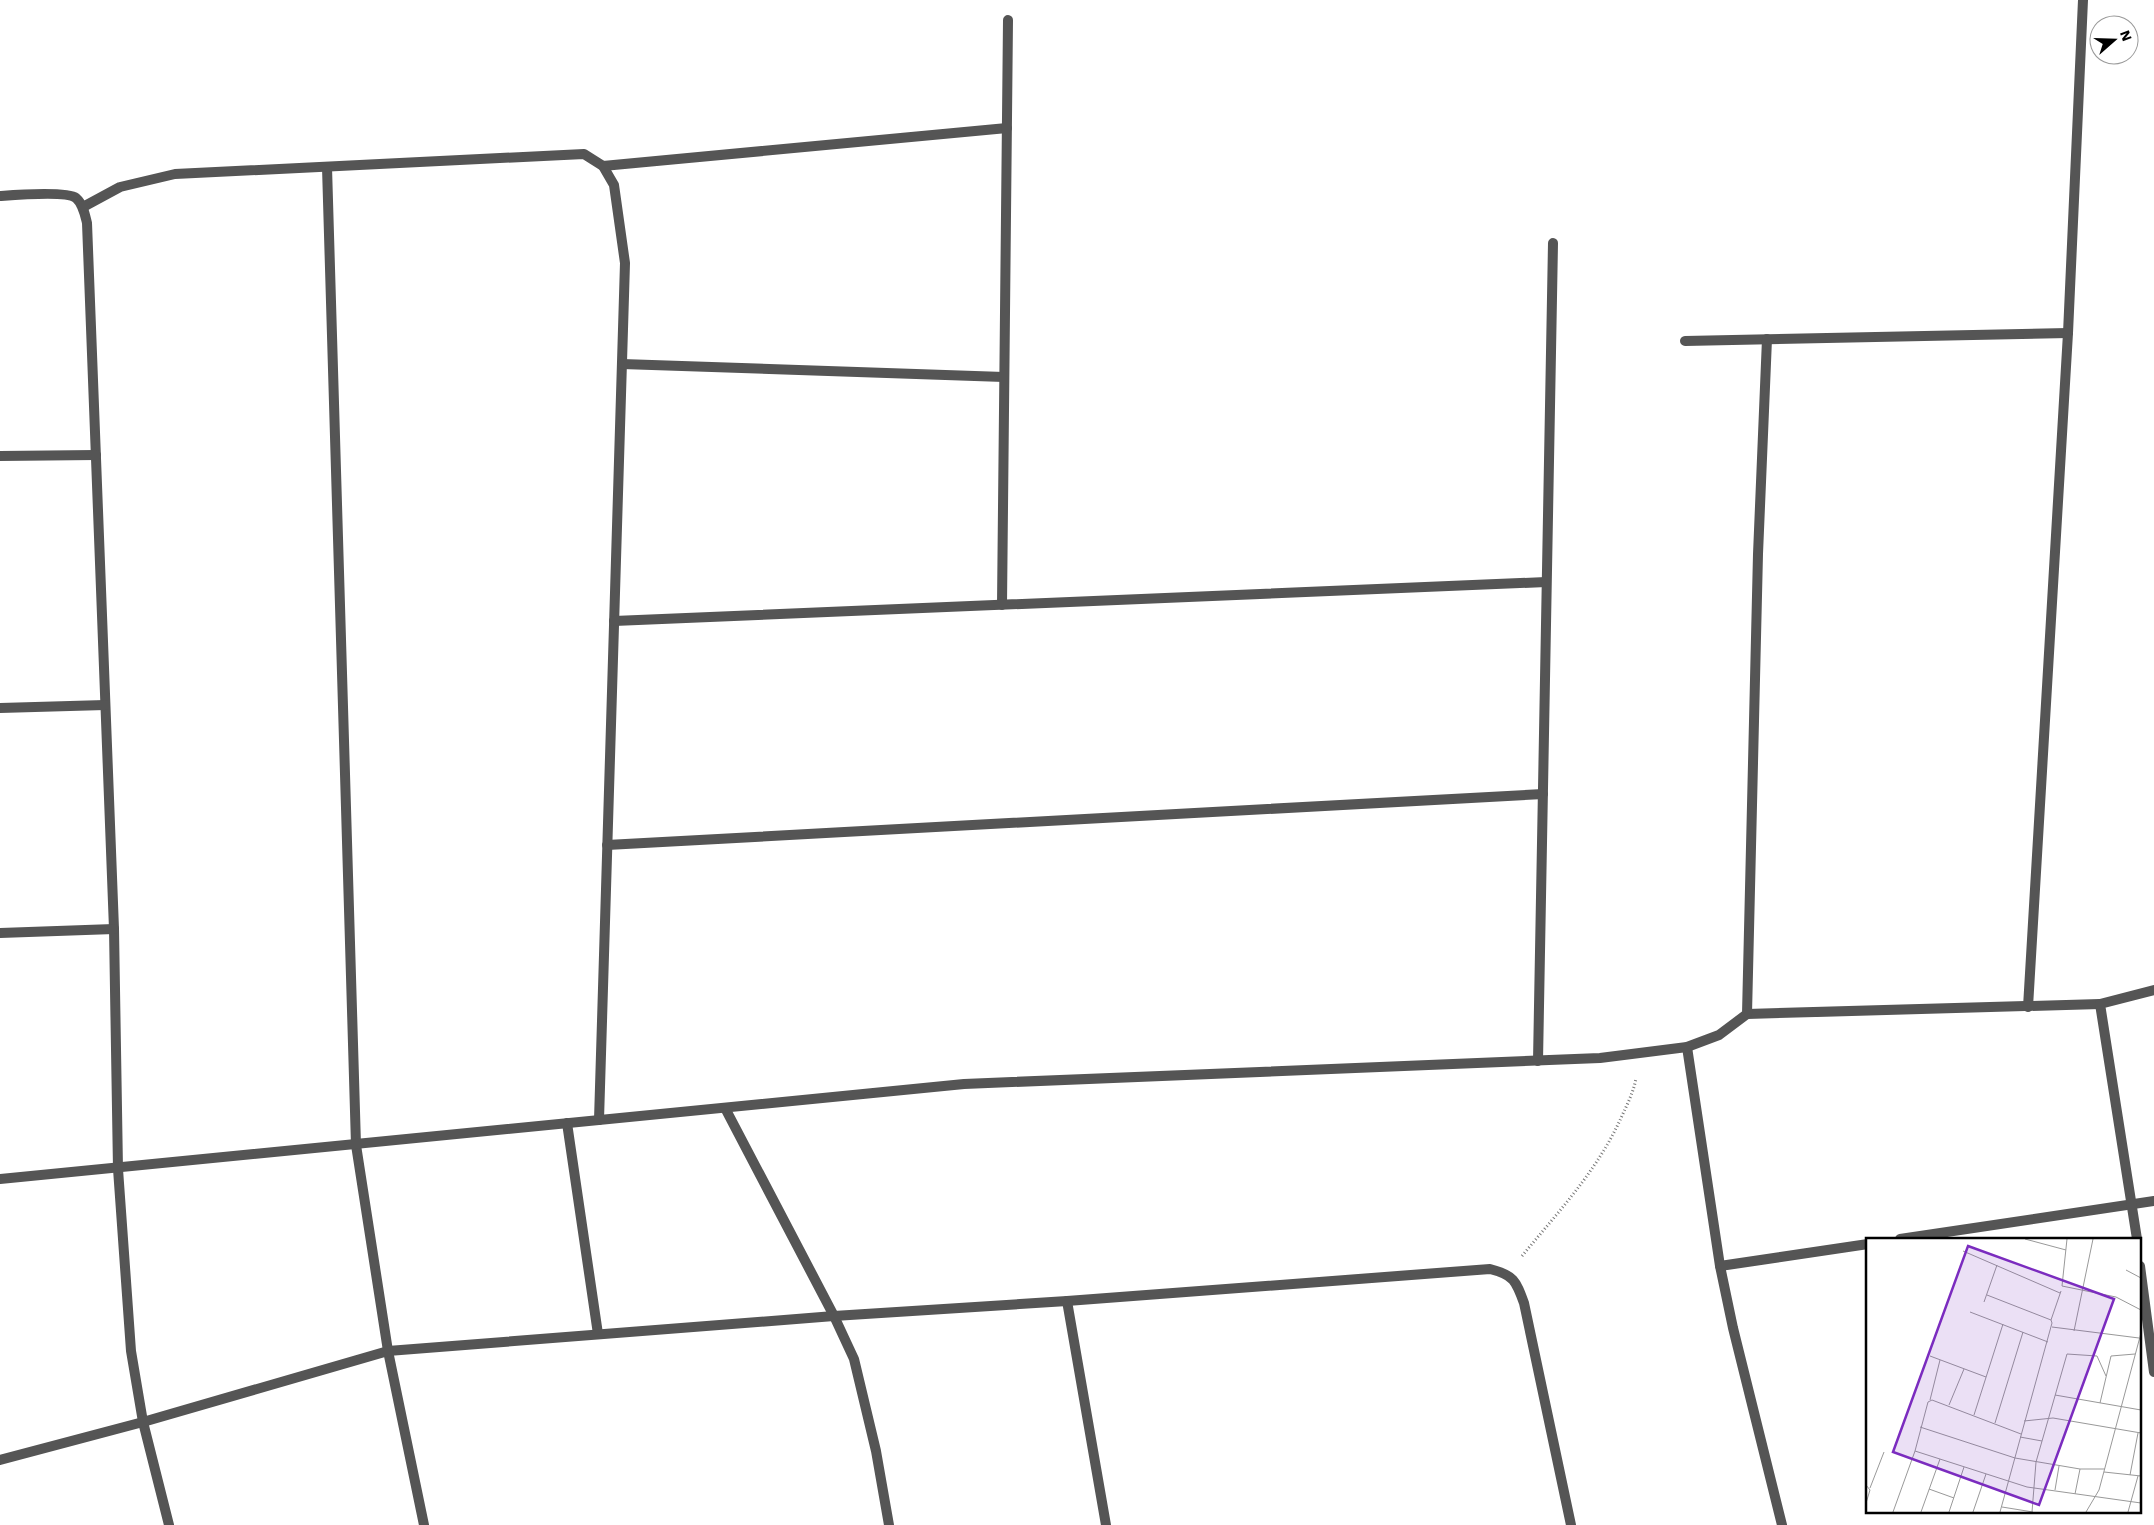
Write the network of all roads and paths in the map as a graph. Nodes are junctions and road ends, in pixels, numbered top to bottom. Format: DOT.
graph roads {
  1 [pos="2083,0"];
  2 [pos="1008,20"];
  3 [pos="1007,128"];
  4 [pos="603,166"];
  5 [pos="327,167"];
  6 [pos="0,196"];
  7 [pos="83,207"];
  8 [pos="1553,243"];
  9 [pos="2068,333"];
  10 [pos="1767,339"];
  11 [pos="1685,341"];
  12 [pos="622,364"];
  13 [pos="1004,376"];
  14 [pos="96,455"];
  15 [pos="0,456"];
  16 [pos="1546,582"];
  17 [pos="1002,605"];
  18 [pos="614,621"];
  19 [pos="105,705"];
  20 [pos="0,708"];
  21 [pos="1543,794"];
  22 [pos="607,845"];
  23 [pos="114,929"];
  24 [pos="0,933"];
  25 [pos="2154,990"];
  26 [pos="2100,1004"];
  27 [pos="2028,1007"];
  28 [pos="1746,1014"];
  29 [pos="1687,1046"];
  30 [pos="1639,1053"];
  31 [pos="1538,1061"];
  32 [pos="725,1108"];
  33 [pos="598,1120"];
  34 [pos="567,1123"];
  35 [pos="356,1144"];
  36 [pos="118,1169"];
  37 [pos="0,1179"];
  38 [pos="2154,1201"];
  39 [pos="2132,1204"];
  40 [pos="1907,1238"];
  41 [pos="2137,1238"];
  42 [pos="1866,1244"];
  43 [pos="1720,1266"];
  44 [pos="1506,1273"];
  45 [pos="2142,1281"];
  46 [pos="1067,1301"];
  47 [pos="834,1316"];
  48 [pos="598,1334"];
  49 [pos="388,1351"];
  50 [pos="2154,1372"];
  51 [pos="142,1422"];
  52 [pos="0,1460"];
  53 [pos="169,1525"];
  54 [pos="424,1525"];
  55 [pos="889,1525"];
  56 [pos="1106,1525"];
  57 [pos="1571,1525"];
  58 [pos="1782,1525"];
  1 -- 9 [label="street"];
  2 -- 3 [label="street"];
  3 -- 4 [label="street"];
  3 -- 13 [label="street"];
  4 -- 5 [label="street"];
  4 -- 12 [label="street"];
  5 -- 7 [label="street"];
  5 -- 35 [label="street"];
  6 -- 7 [label="street"];
  7 -- 14 [label="street"];
  8 -- 16 [label="street"];
  9 -- 10 [label="street"];
  9 -- 27 [label="street"];
  10 -- 11 [label="street"];
  10 -- 28 [label="street"];
  12 -- 13 [label="street"];
  12 -- 18 [label="street"];
  13 -- 17 [label="street"];
  14 -- 15 [label="street"];
  14 -- 19 [label="street"];
  16 -- 17 [label="street"];
  16 -- 21 [label="street"];
  17 -- 18 [label="street"];
  18 -- 22 [label="street"];
  19 -- 20 [label="street"];
  19 -- 23 [label="street"];
  21 -- 22 [label="street"];
  21 -- 31 [label="street"];
  22 -- 33 [label="street"];
  23 -- 24 [label="street"];
  23 -- 36 [label="street"];
  25 -- 26 [label="street"];
  26 -- 27 [label="street"];
  26 -- 39 [label="street"];
  27 -- 28 [label="street"];
  28 -- 29 [label="street"];
  29 -- 30 [label="street"];
  29 -- 43 [label="street"];
  30 -- 31 [label="street"];
  30 -- 44 [label="path"];
  31 -- 32 [label="street"];
  32 -- 33 [label="street"];
  32 -- 47 [label="street"];
  33 -- 34 [label="street"];
  34 -- 35 [label="street"];
  34 -- 48 [label="street"];
  35 -- 36 [label="street"];
  35 -- 49 [label="street"];
  36 -- 37 [label="street"];
  36 -- 51 [label="street"];
  38 -- 39 [label="street"];
  39 -- 40 [label="street"];
  39 -- 41 [label="street"];
  42 -- 43 [label="street"];
  43 -- 58 [label="street"];
  44 -- 46 [label="street"];
  44 -- 57 [label="street"];
  45 -- 50 [label="street"];
  46 -- 47 [label="street"];
  46 -- 56 [label="street"];
  47 -- 48 [label="street"];
  47 -- 55 [label="street"];
  48 -- 49 [label="street"];
  49 -- 51 [label="street"];
  49 -- 54 [label="street"];
  51 -- 52 [label="street"];
  51 -- 53 [label="street"];
}
